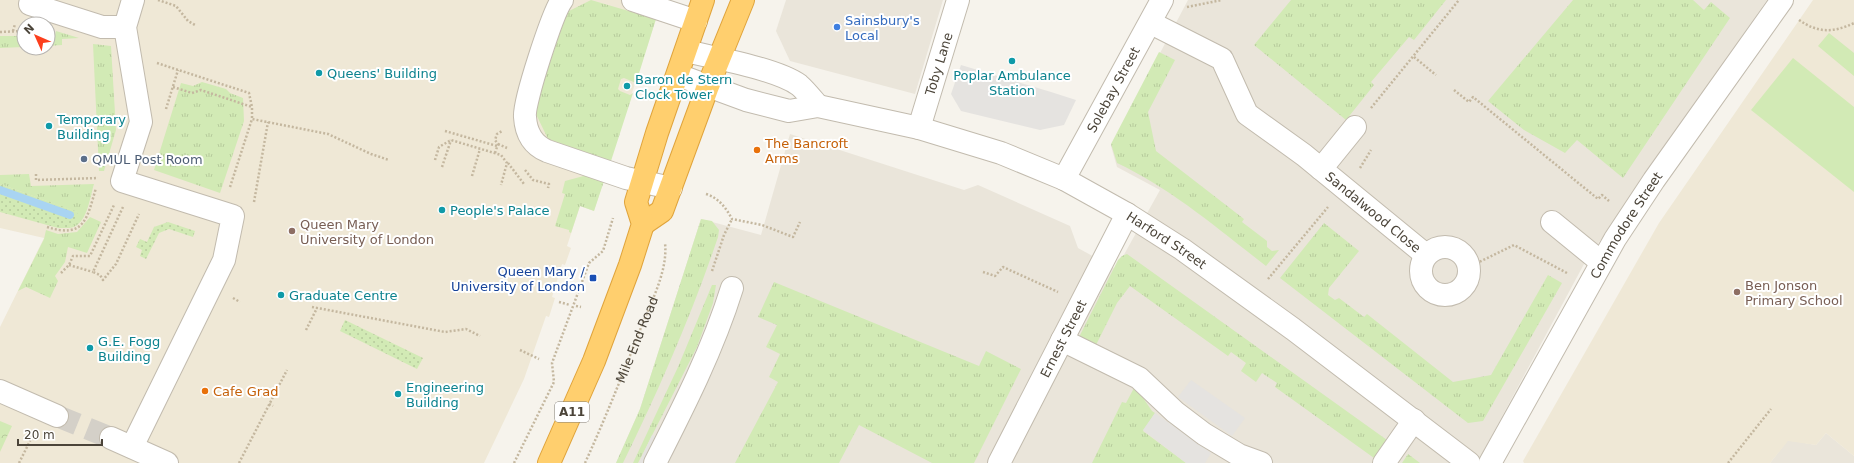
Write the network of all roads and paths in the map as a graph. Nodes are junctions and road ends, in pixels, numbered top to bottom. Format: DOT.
graph roads {
  1 [pos="133,0"];
  2 [pos="562,0"];
  3 [pos="633,0"];
  4 [pos="703,0"];
  5 [pos="743,0"];
  6 [pos="958,0"];
  7 [pos="1162,0"];
  8 [pos="1222,0"];
  9 [pos="1459,0"];
  10 [pos="1782,0"];
  11 [pos="160,1"];
  12 [pos="30,4"];
  13 [pos="1186,7"];
  14 [pos="1798,20"];
  15 [pos="696,21"];
  16 [pos="1150,23"];
  17 [pos="1854,23"];
  18 [pos="195,25"];
  19 [pos="125,27"];
  20 [pos="16,31"];
  21 [pos="0,32"];
  22 [pos="686,51"];
  23 [pos="1414,57"];
  24 [pos="720,60"];
  25 [pos="182,71"];
  26 [pos="678,75"];
  27 [pos="1436,75"];
  28 [pos="708,86"];
  29 [pos="173,87"];
  30 [pos="1454,90"];
  31 [pos="818,106"];
  32 [pos="252,107"];
  33 [pos="252,119"];
  34 [pos="268,122"];
  35 [pos="1355,127"];
  36 [pos="919,128"];
  37 [pos="445,131"];
  38 [pos="265,138"];
  39 [pos="451,140"];
  40 [pos="503,146"];
  41 [pos="480,149"];
  42 [pos="389,160"];
  43 [pos="435,160"];
  44 [pos="507,163"];
  45 [pos="442,167"];
  46 [pos="1321,169"];
  47 [pos="36,174"];
  48 [pos="472,176"];
  49 [pos="99,178"];
  50 [pos="1064,179"];
  51 [pos="533,180"];
  52 [pos="642,182"];
  53 [pos="524,184"];
  54 [pos="501,185"];
  55 [pos="124,188"];
  56 [pos="548,188"];
  57 [pos="671,188"];
  58 [pos="706,194"];
  59 [pos="1612,204"];
  60 [pos="662,211"];
  61 [pos="222,213"];
  62 [pos="1127,214"];
  63 [pos="136,219"];
  64 [pos="732,220"];
  65 [pos="800,222"];
  66 [pos="1552,222"];
  67 [pos="643,224"];
  68 [pos="47,227"];
  69 [pos="603,251"];
  70 [pos="1426,255"];
  71 [pos="1602,262"];
  72 [pos="69,265"];
  73 [pos="1469,267"];
  74 [pos="93,272"];
  75 [pos="984,272"];
  76 [pos="61,273"];
  77 [pos="1570,275"];
  78 [pos="710,277"];
  79 [pos="732,288"];
  80 [pos="559,302"];
  81 [pos="1081,302"];
  82 [pos="570,305"];
  83 [pos="576,306"];
  84 [pos="312,307"];
  85 [pos="581,307"];
  86 [pos="317,308"];
  87 [pos="306,330"];
  88 [pos="480,336"];
  89 [pos="1062,340"];
  90 [pos="520,350"];
  91 [pos="539,359"];
  92 [pos="287,370"];
  93 [pos="0,391"];
  94 [pos="269,404"];
  95 [pos="273,406"];
  96 [pos="1771,409"];
  97 [pos="57,416"];
  98 [pos="1414,420"];
  99 [pos="32,435"];
  100 [pos="111,438"];
  101 [pos="132,447"];
  102 [pos="1238,459"];
  103 [pos="19,463"];
  104 [pos="167,463"];
  105 [pos="239,463"];
  106 [pos="514,463"];
  107 [pos="549,463"];
  108 [pos="586,463"];
  109 [pos="655,463"];
  110 [pos="999,463"];
  111 [pos="1261,463"];
  112 [pos="1384,463"];
  113 [pos="1469,463"];
  114 [pos="1490,463"];
  115 [pos="1728,463"];
  1 -- 19 [label="street"];
  2 -- 52 [label="street"];
  3 -- 15 [label="street"];
  4 -- 15 [label="highway"];
  5 -- 24 [label="highway"];
  6 -- 36 [label="street, Toby Lane"];
  7 -- 16 [label="street, Solebay Street"];
  8 -- 13 [label="path"];
  9 -- 23 [label="path"];
  10 -- 71 [label="street, Commodore Street"];
  11 -- 18 [label="path"];
  12 -- 19 [label="street"];
  14 -- 17 [label="path"];
  15 -- 22 [label="highway"];
  16 -- 46 [label="street, Sandalwood Close"];
  16 -- 50 [label="street, Solebay Street"];
  19 -- 55 [label="street"];
  20 -- 21 [label="path"];
  22 -- 24 [label="street"];
  22 -- 26 [label="highway"];
  23 -- 27 [label="path"];
  23 -- 35 [label="path"];
  24 -- 28 [label="highway"];
  24 -- 31 [label="street"];
  25 -- 32 [label="path"];
  26 -- 28 [label="street, Harford Street"];
  26 -- 52 [label="highway"];
  28 -- 31 [label="street, Harford Street"];
  28 -- 57 [label="highway"];
  29 -- 32 [label="path"];
  30 -- 59 [label="path"];
  31 -- 36 [label="street, Harford Street"];
  32 -- 33 [label="path"];
  33 -- 34 [label="path"];
  33 -- 61 [label="path"];
  34 -- 38 [label="path"];
  34 -- 42 [label="path"];
  35 -- 46 [label="street, Sandalwood Close"];
  36 -- 50 [label="street, Harford Street"];
  37 -- 40 [label="path"];
  39 -- 41 [label="path"];
  39 -- 43 [label="path"];
  39 -- 45 [label="path"];
  41 -- 44 [label="path"];
  41 -- 48 [label="path"];
  44 -- 53 [label="path"];
  44 -- 54 [label="path"];
  46 -- 70 [label="street, Sandalwood Close"];
  47 -- 49 [label="path"];
  49 -- 55 [label="path"];
  49 -- 68 [label="path"];
  50 -- 62 [label="street, Harford Street"];
  51 -- 56 [label="path"];
  52 -- 57 [label="street"];
  52 -- 67 [label="highway"];
  55 -- 61 [label="street"];
  55 -- 72 [label="path"];
  55 -- 74 [label="path"];
  57 -- 60 [label="highway"];
  58 -- 64 [label="path"];
  60 -- 67 [label="highway"];
  60 -- 108 [label="path, Mile End Road"];
  61 -- 101 [label="street"];
  62 -- 81 [label="street, Ernest Street"];
  62 -- 98 [label="street, Harford Street"];
  63 -- 74 [label="path"];
  64 -- 65 [label="path"];
  64 -- 78 [label="path"];
  66 -- 71 [label="street"];
  67 -- 107 [label="highway, A11"];
  69 -- 106 [label="path"];
  70 -- 73 [label="street, Sandalwood Close"];
  70 -- 73 [label="street, Sandalwood Close"];
  71 -- 114 [label="street, Commodore Street"];
  72 -- 74 [label="path"];
  72 -- 76 [label="path"];
  73 -- 77 [label="path"];
  75 -- 81 [label="path"];
  79 -- 109 [label="street"];
  80 -- 82 [label="path"];
  81 -- 89 [label="street, Ernest Street"];
  83 -- 85 [label="path"];
  84 -- 86 [label="path"];
  86 -- 87 [label="path"];
  86 -- 88 [label="path"];
  89 -- 102 [label="street"];
  89 -- 110 [label="street, Ernest Street"];
  90 -- 91 [label="path"];
  92 -- 94 [label="path"];
  93 -- 97 [label="street"];
  94 -- 95 [label="path"];
  94 -- 105 [label="path"];
  96 -- 115 [label="path"];
  98 -- 112 [label="street"];
  98 -- 113 [label="street, Harford Street"];
  99 -- 103 [label="path"];
  100 -- 101 [label="street"];
  101 -- 104 [label="street"];
  102 -- 111 [label="street"];
}
